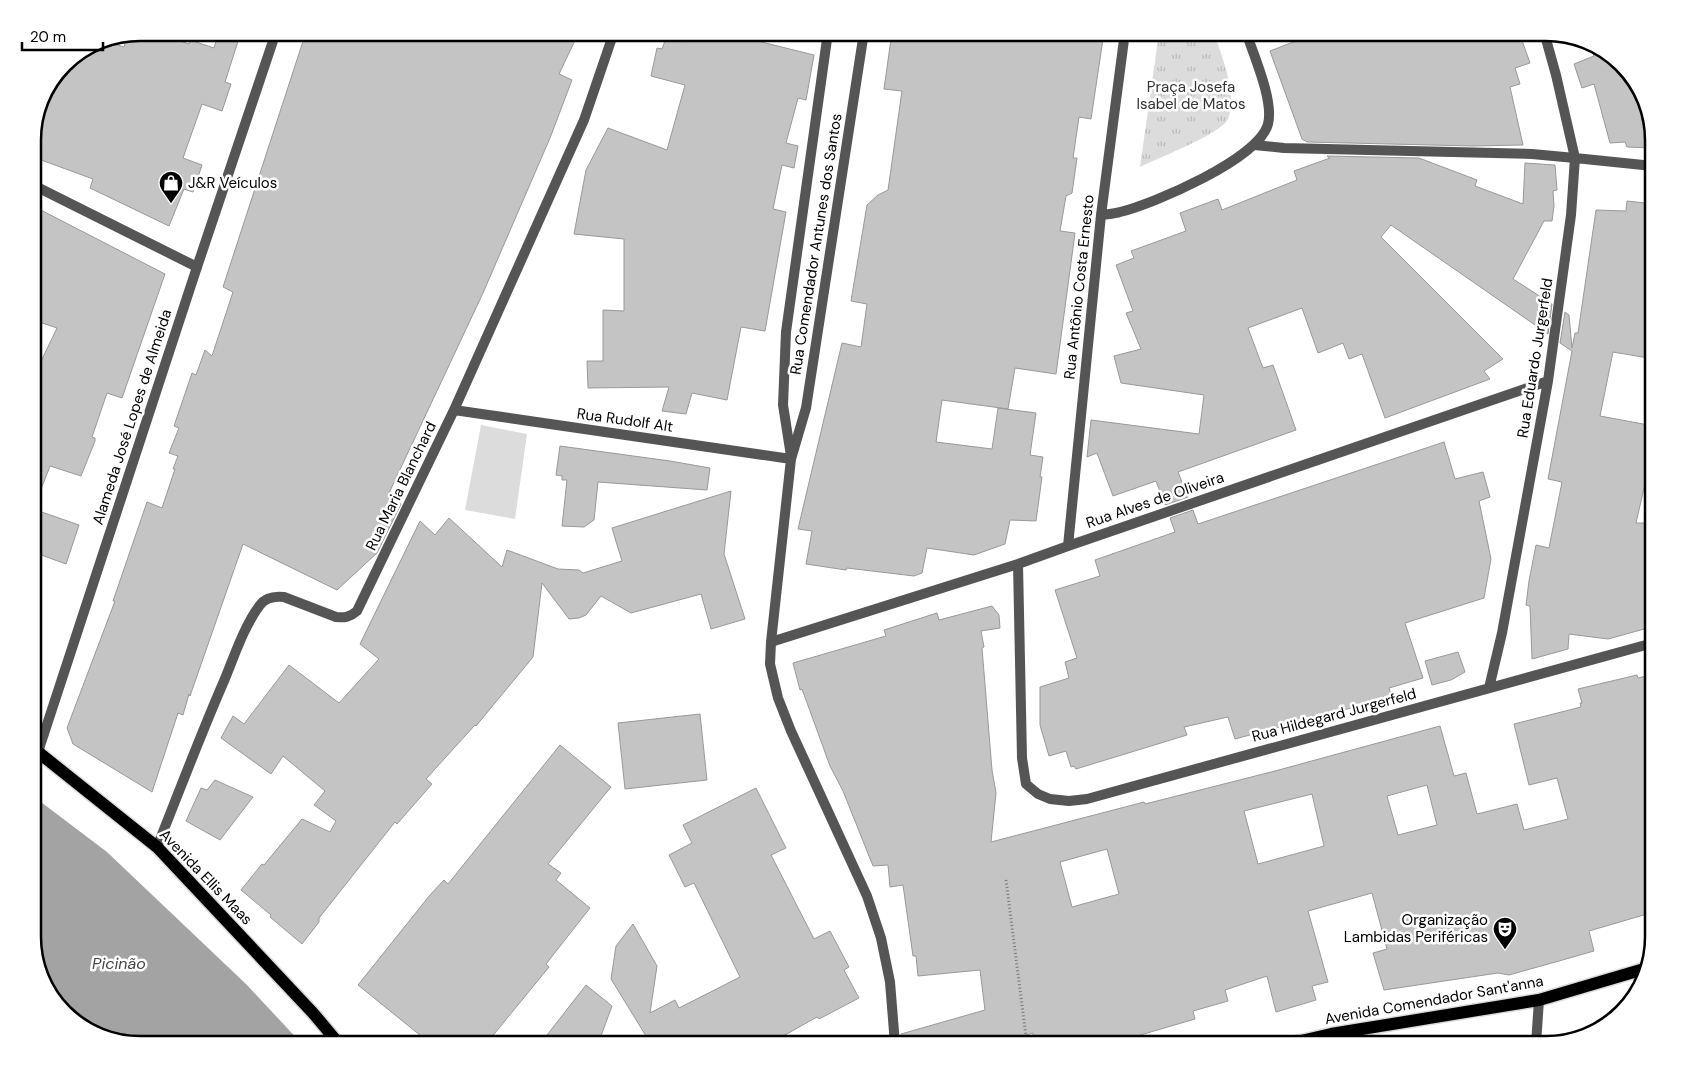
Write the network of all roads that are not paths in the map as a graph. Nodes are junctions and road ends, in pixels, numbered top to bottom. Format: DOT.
graph roads {
  1 [pos="273,41"];
  2 [pos="611,41"];
  3 [pos="827,41"];
  4 [pos="863,41"];
  5 [pos="1124,41"];
  6 [pos="1249,41"];
  7 [pos="1547,41"];
  8 [pos="1254,145"];
  9 [pos="1575,158"];
  10 [pos="1645,165"];
  11 [pos="41,188"];
  12 [pos="1101,215"];
  13 [pos="197,268"];
  14 [pos="1548,381"];
  15 [pos="454,410"];
  16 [pos="791,459"];
  17 [pos="1068,546"];
  18 [pos="1018,564"];
  19 [pos="771,642"];
  20 [pos="1645,645"];
  21 [pos="1489,688"];
  22 [pos="41,735"];
  23 [pos="41,754"];
  24 [pos="157,847"];
  25 [pos="1638,972"];
  26 [pos="1539,1000"];
  27 [pos="332,1036"];
  28 [pos="894,1036"];
  29 [pos="1322,1036"];
  30 [pos="1537,1036"];
  1 -- 13 [label="street, Alameda José Lopes de Almeida"];
  2 -- 15 [label="street, Rua Maria Blanchard"];
  3 -- 16 [label="street, Rua Comendador Antunes dos Santos"];
  4 -- 16 [label="street, Rua Comendador Antunes dos Santos"];
  5 -- 12 [label="street, Rua Antônio Costa Ernesto"];
  6 -- 8 [label="street"];
  7 -- 9 [label="street, Rua Eduardo Jurgerfeld"];
  8 -- 9 [label="street"];
  8 -- 12 [label="street"];
  9 -- 10 [label="street"];
  9 -- 14 [label="street, Rua Eduardo Jurgerfeld"];
  11 -- 13 [label="street"];
  12 -- 17 [label="street, Rua Antônio Costa Ernesto"];
  13 -- 22 [label="street, Alameda José Lopes de Almeida"];
  14 -- 17 [label="street, Rua Alves de Oliveira"];
  14 -- 21 [label="street, Rua Eduardo Jurgerfeld"];
  15 -- 16 [label="street, Rua Rudolf Alt"];
  15 -- 24 [label="street, Rua Maria Blanchard"];
  16 -- 19 [label="street, Rua Comendador Antunes dos Santos"];
  17 -- 18 [label="street, Rua Alves de Oliveira"];
  18 -- 19 [label="street, Rua Alves de Oliveira"];
  18 -- 21 [label="street, Rua Hildegard Jurgerfeld"];
  19 -- 28 [label="street, Rua Comendador Antunes dos Santos"];
  20 -- 21 [label="street, Rua Hildegard Jurgerfeld"];
  23 -- 24 [label="main road, Avenida Ellis Maas"];
  24 -- 27 [label="main road, Avenida Ellis Maas"];
  25 -- 26 [label="main road, Avenida Comendador Sant'anna"];
  26 -- 29 [label="main road, Avenida Comendador Sant'anna"];
  26 -- 30 [label="street"];
}
